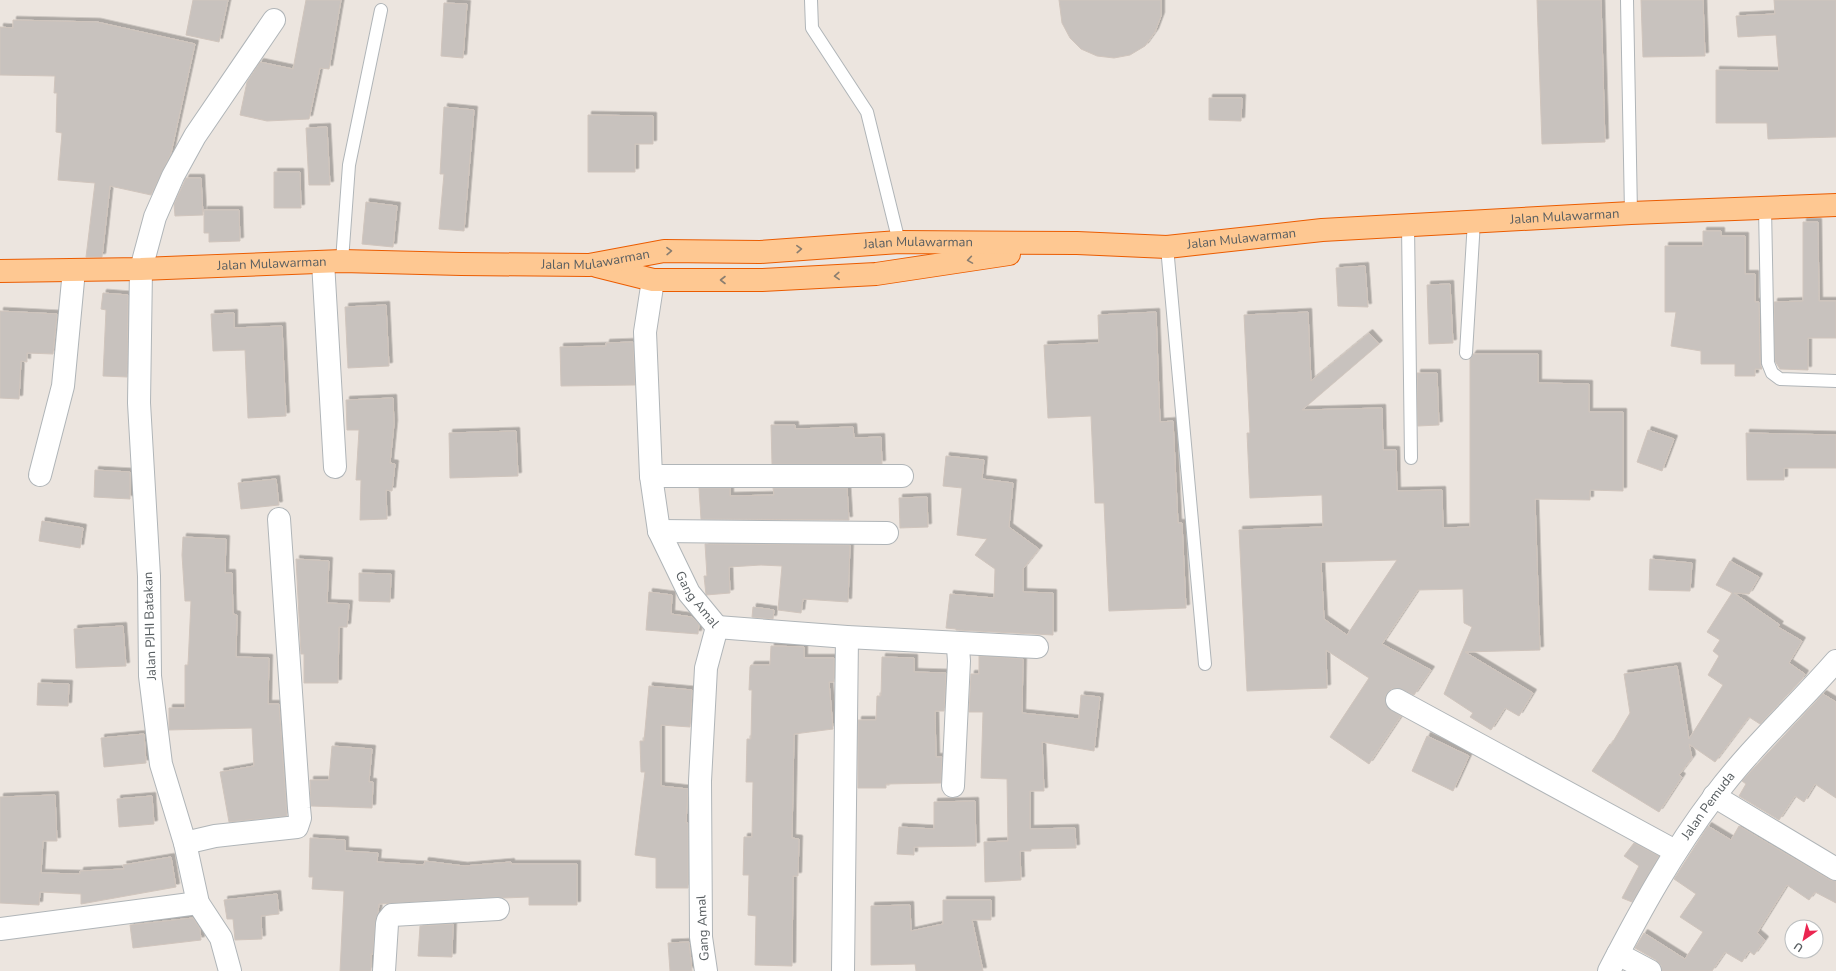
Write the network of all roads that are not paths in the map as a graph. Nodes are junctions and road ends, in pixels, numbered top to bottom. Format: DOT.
graph roads {
  1 [pos="811,0"];
  2 [pos="1627,0"];
  3 [pos="381,10"];
  4 [pos="274,20"];
  5 [pos="1836,205"];
  6 [pos="1765,208"];
  7 [pos="1631,213"];
  8 [pos="1474,221"];
  9 [pos="1408,225"];
  10 [pos="899,242"];
  11 [pos="1077,243"];
  12 [pos="1167,247"];
  13 [pos="333,262"];
  14 [pos="589,265"];
  15 [pos="141,268"];
  16 [pos="74,270"];
  17 [pos="0,271"];
  18 [pos="652,280"];
  19 [pos="1466,353"];
  20 [pos="1836,381"];
  21 [pos="1411,458"];
  22 [pos="335,467"];
  23 [pos="40,475"];
  24 [pos="651,476"];
  25 [pos="902,476"];
  26 [pos="279,519"];
  27 [pos="659,531"];
  28 [pos="887,533"];
  29 [pos="717,627"];
  30 [pos="846,637"];
  31 [pos="955,642"];
  32 [pos="1037,647"];
  33 [pos="1836,661"];
  34 [pos="1205,664"];
  35 [pos="1397,700"];
  36 [pos="953,786"];
  37 [pos="1714,796"];
  38 [pos="185,843"];
  39 [pos="1675,851"];
  40 [pos="1836,869"];
  41 [pos="198,903"];
  42 [pos="498,909"];
  43 [pos="0,929"];
  44 [pos="1613,962"];
  45 [pos="230,971"];
  46 [pos="384,971"];
  47 [pos="706,971"];
  48 [pos="843,971"];
  49 [pos="1650,971"];
  1 -- 10 [label="lane"];
  2 -- 7 [label="lane"];
  3 -- 13 [label="lane"];
  4 -- 15 [label="street, Jalan PJHI Batakan"];
  5 -- 6 [label="highway, Jalan Mulawarman"];
  6 -- 7 [label="highway, Jalan Mulawarman"];
  6 -- 20 [label="lane"];
  7 -- 8 [label="highway, Jalan Mulawarman"];
  8 -- 9 [label="highway, Jalan Mulawarman"];
  8 -- 19 [label="lane"];
  9 -- 12 [label="highway, Jalan Mulawarman"];
  9 -- 21 [label="lane"];
  10 -- 11 [label="highway, Jalan Mulawarman"];
  14 -- 10 [label="highway, Jalan Mulawarman, one-way"];
  11 -- 12 [label="highway, Jalan Mulawarman"];
  11 -- 18 [label="highway, one-way"];
  12 -- 34 [label="lane"];
  13 -- 14 [label="highway, Jalan Mulawarman"];
  13 -- 15 [label="highway, Jalan Mulawarman"];
  13 -- 22 [label="street"];
  14 -- 18 [label="highway"];
  15 -- 16 [label="highway, Jalan Mulawarman"];
  15 -- 38 [label="street, Jalan PJHI Batakan"];
  16 -- 17 [label="highway, Jalan Mulawarman"];
  16 -- 23 [label="street"];
  18 -- 24 [label="street, Gang Amal"];
  24 -- 25 [label="street"];
  24 -- 27 [label="street, Gang Amal"];
  26 -- 38 [label="street"];
  27 -- 28 [label="street"];
  27 -- 29 [label="street, Gang Amal"];
  29 -- 30 [label="street"];
  29 -- 47 [label="street, Gang Amal"];
  30 -- 31 [label="street"];
  30 -- 48 [label="street"];
  31 -- 32 [label="street"];
  31 -- 36 [label="street"];
  33 -- 37 [label="street, Jalan Pemuda"];
  35 -- 39 [label="street"];
  37 -- 39 [label="street, Jalan Pemuda"];
  37 -- 40 [label="street"];
  38 -- 41 [label="street, Jalan PJHI Batakan"];
  39 -- 44 [label="street, Jalan Pemuda"];
  41 -- 43 [label="street"];
  41 -- 45 [label="street, Jalan PJHI Batakan"];
  42 -- 46 [label="street"];
  44 -- 49 [label="street"];
}
